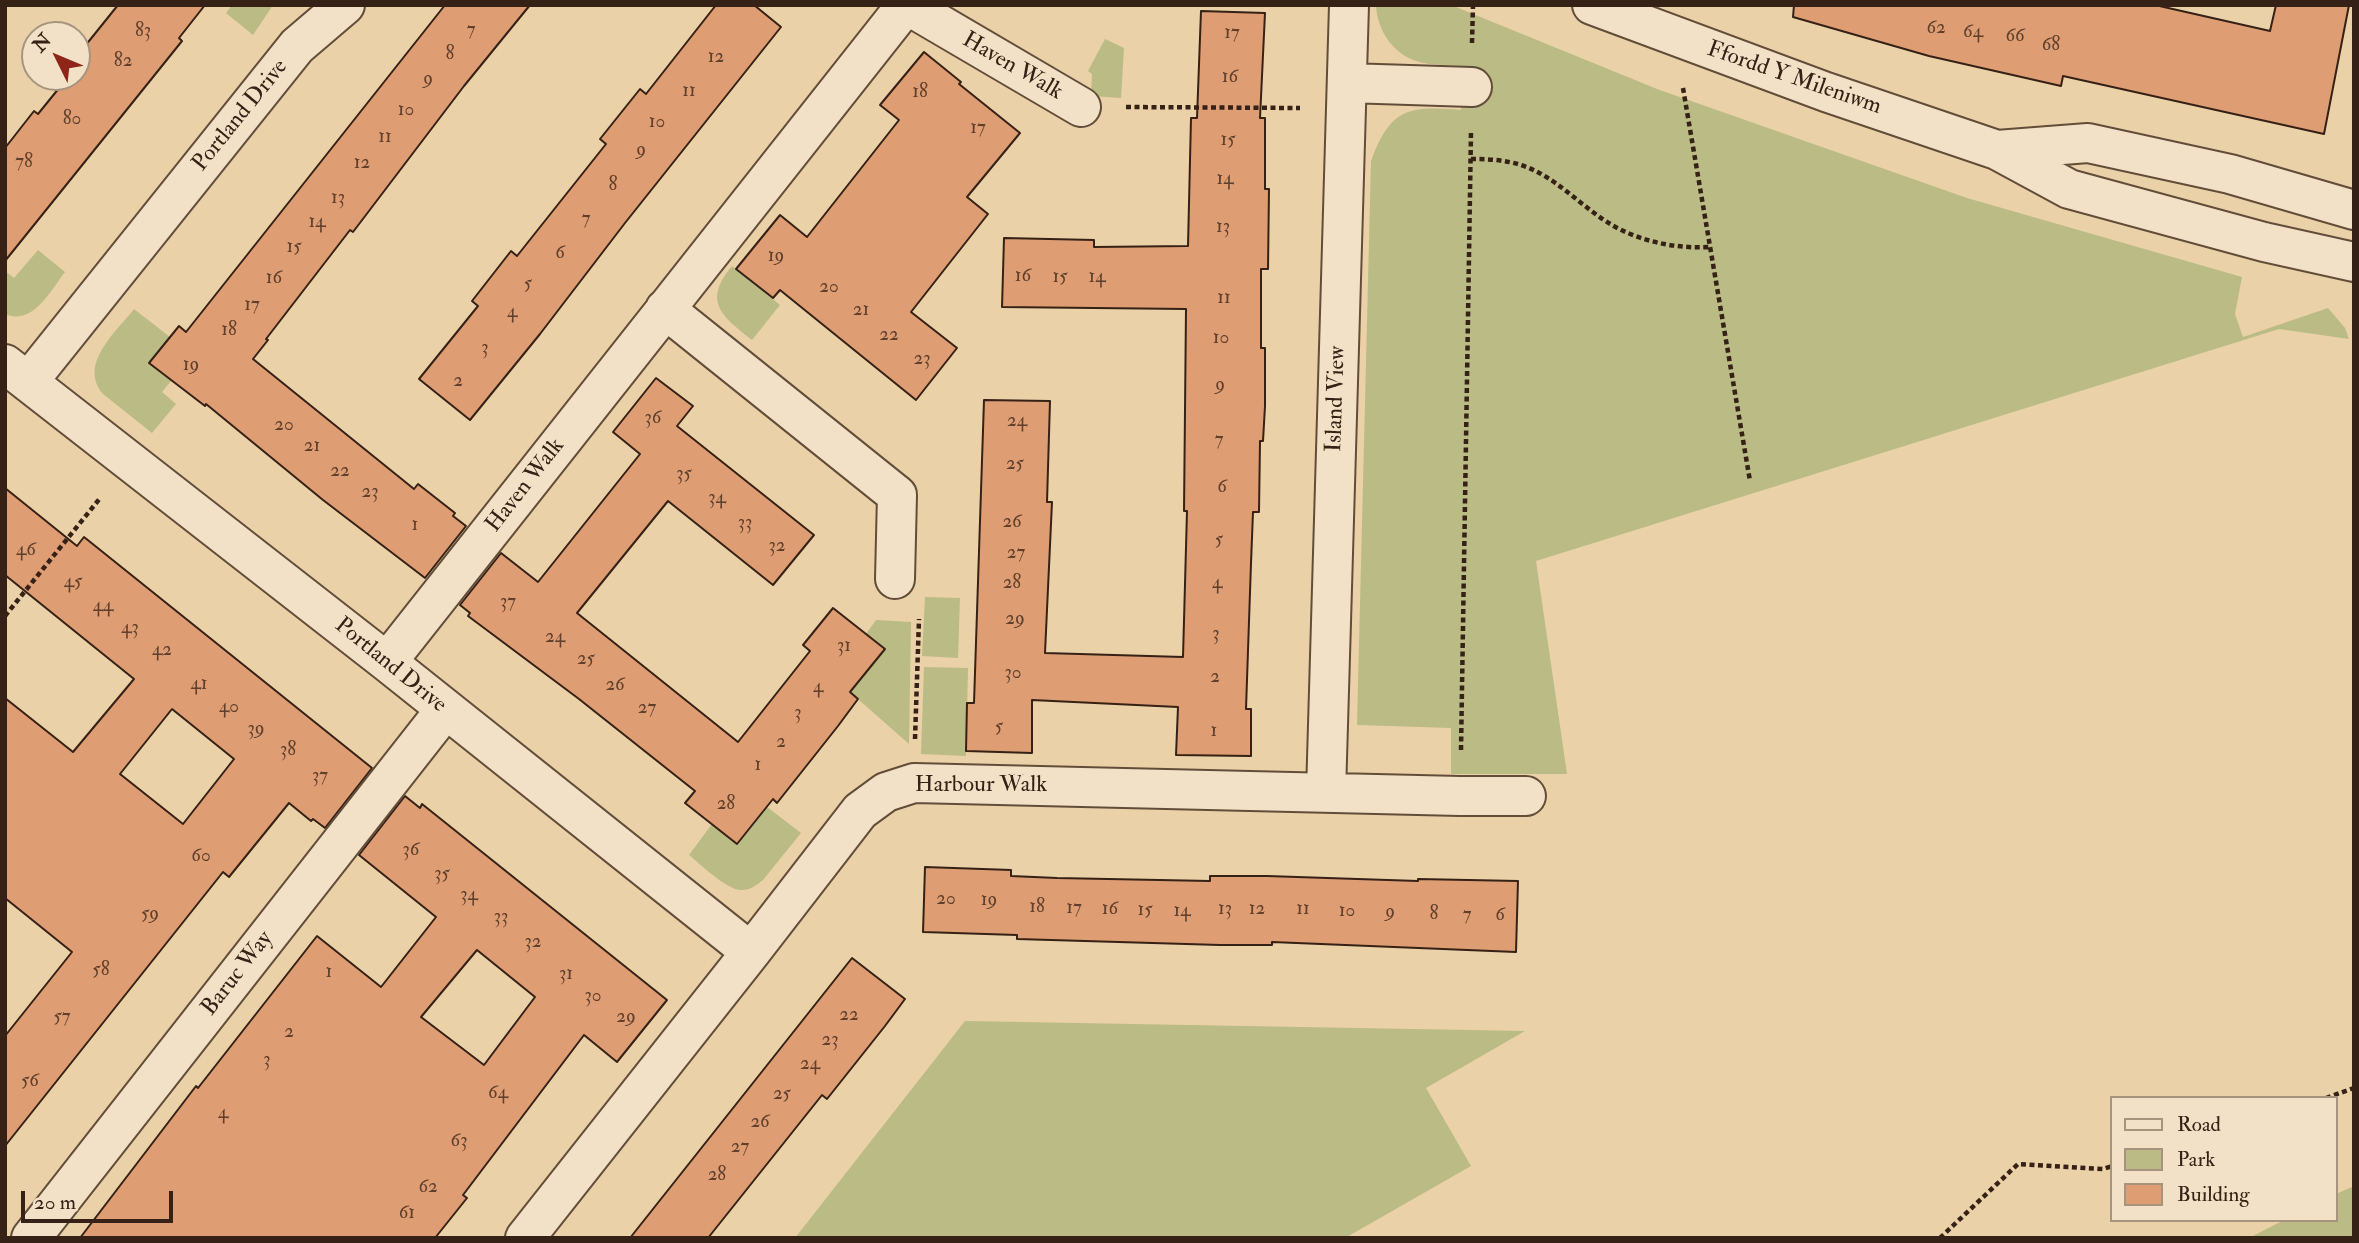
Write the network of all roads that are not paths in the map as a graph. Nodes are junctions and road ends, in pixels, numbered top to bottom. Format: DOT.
graph roads {
  1 [pos="318,5"];
  2 [pos="345,5"];
  3 [pos="906,5"];
  4 [pos="1349,5"];
  5 [pos="1592,5"];
  6 [pos="297,46"];
  7 [pos="1472,87"];
  8 [pos="1346,96"];
  9 [pos="1081,107"];
  10 [pos="1997,149"];
  11 [pos="2354,210"];
  12 [pos="2354,262"];
  13 [pos="665,309"];
  14 [pos="17,373"];
  15 [pos="895,579"];
  16 [pos="387,662"];
  17 [pos="445,710"];
  18 [pos="1326,793"];
  19 [pos="1527,796"];
  20 [pos="751,952"];
  21 [pos="31,1238"];
  22 [pos="525,1238"];
  1 -- 6 [label="street, Portland Drive"];
  2 -- 6 [label="street, Portland Drive"];
  3 -- 9 [label="street, Haven Walk"];
  3 -- 13 [label="street, Haven Walk"];
  4 -- 8 [label="street, Island View"];
  5 -- 10 [label="street, Ffordd Y Mileniwm"];
  6 -- 14 [label="street, Portland Drive"];
  7 -- 8 [label="street"];
  8 -- 18 [label="street, Island View"];
  10 -- 11 [label="street, Ffordd Y Mileniwm"];
  10 -- 12 [label="street, Ffordd Y Mileniwm"];
  13 -- 15 [label="street"];
  13 -- 16 [label="street, Haven Walk"];
  14 -- 16 [label="street, Portland Drive"];
  16 -- 17 [label="street, Portland Drive"];
  17 -- 20 [label="street, Portland Drive"];
  17 -- 21 [label="street, Baruc Way"];
  18 -- 19 [label="street, Harbour Walk"];
  18 -- 20 [label="street, Harbour Walk"];
  20 -- 22 [label="street, Harbour Walk"];
}
